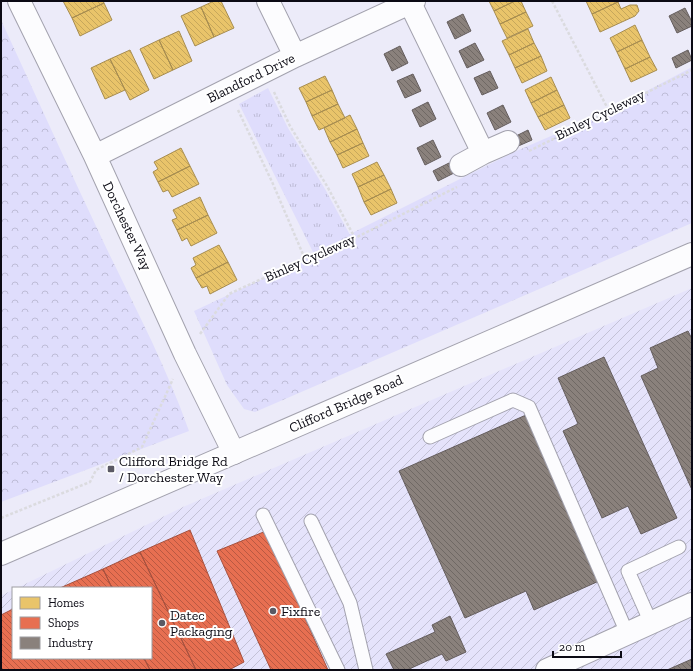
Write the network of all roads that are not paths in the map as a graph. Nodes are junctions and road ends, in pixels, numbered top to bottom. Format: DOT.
graph roads {
  1 [pos="19,1"];
  2 [pos="268,1"];
  3 [pos="412,2"];
  4 [pos="295,56"];
  5 [pos="516,147"];
  6 [pos="483,153"];
  7 [pos="95,156"];
  8 [pos="461,175"];
  9 [pos="692,254"];
  10 [pos="430,437"];
  11 [pos="234,453"];
  12 [pos="263,515"];
  13 [pos="312,521"];
  14 [pos="680,547"];
  15 [pos="1,554"];
  16 [pos="692,604"];
  17 [pos="651,623"];
  18 [pos="628,633"];
  19 [pos="338,670"];
  20 [pos="366,670"];
  21 [pos="547,670"];
  1 -- 7 [label="street, Dorchester Way"];
  2 -- 4 [label="street"];
  3 -- 4 [label="street, Blandford Drive"];
  3 -- 6 [label="street, Blandford Drive"];
  4 -- 7 [label="street, Blandford Drive"];
  5 -- 6 [label="street"];
  6 -- 8 [label="street"];
  7 -- 11 [label="street, Dorchester Way"];
  9 -- 11 [label="street, Clifford Bridge Road"];
  10 -- 18 [label="lane"];
  11 -- 15 [label="street, Clifford Bridge Road"];
  12 -- 19 [label="lane"];
  13 -- 20 [label="lane"];
  14 -- 17 [label="lane"];
  16 -- 17 [label="street"];
  17 -- 18 [label="street"];
  18 -- 21 [label="street"];
}
